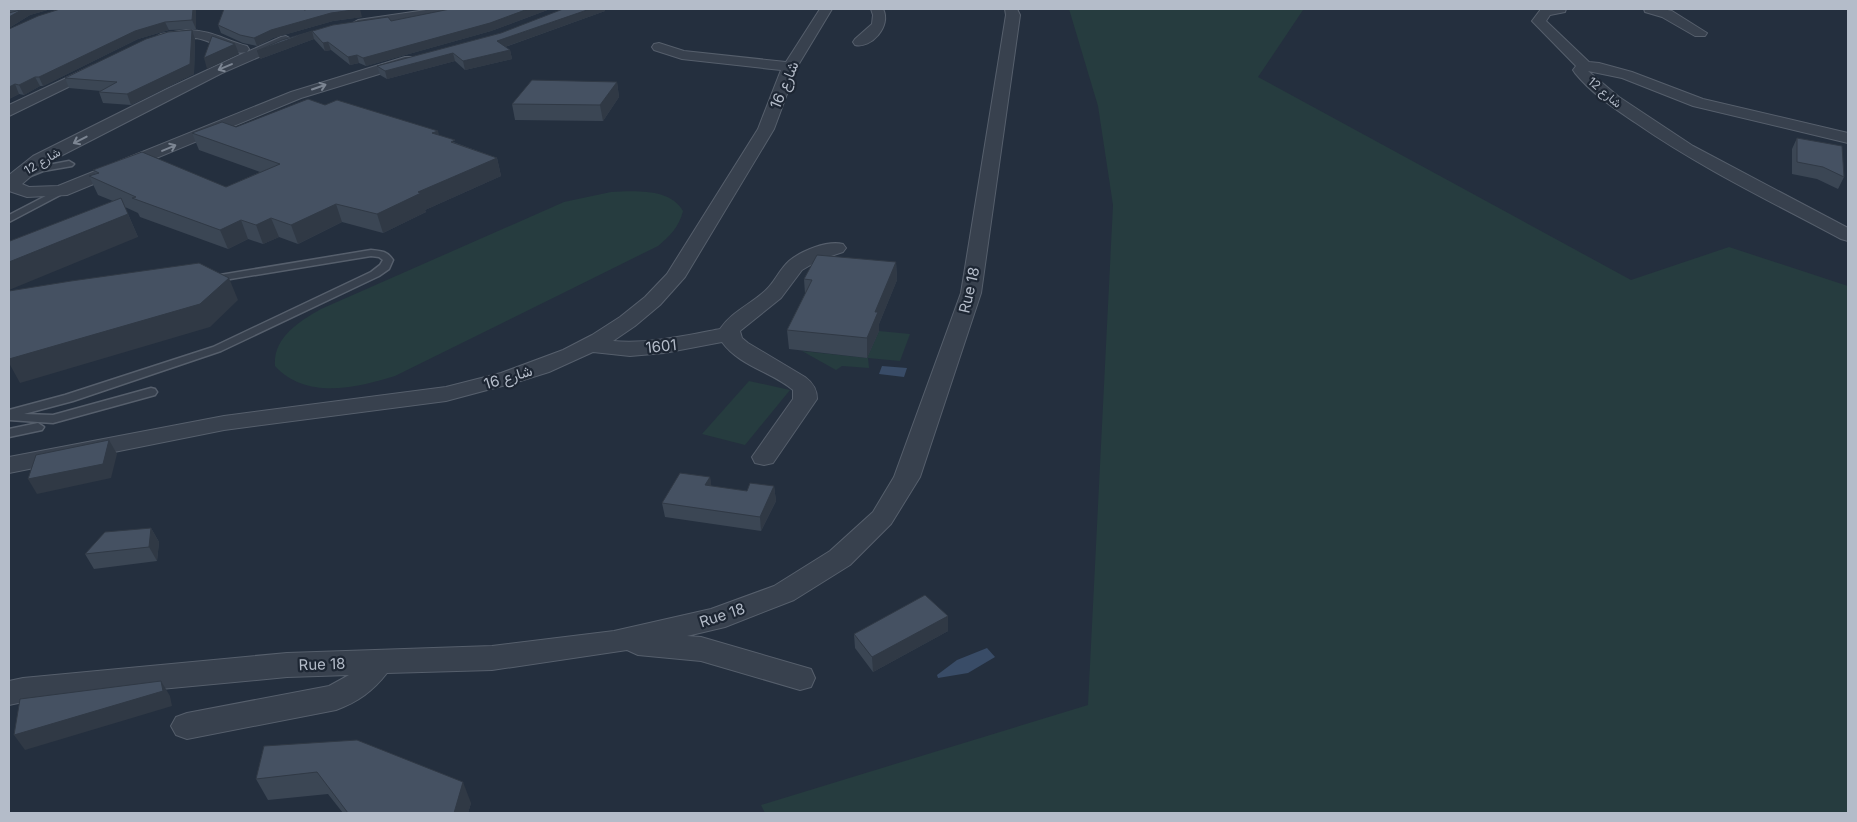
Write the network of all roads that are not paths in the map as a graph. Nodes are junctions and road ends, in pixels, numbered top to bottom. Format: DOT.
graph roads {
  1 [pos="458,9"];
  2 [pos="826,9"];
  3 [pos="877,9"];
  4 [pos="1011,9"];
  5 [pos="1560,9"];
  6 [pos="1650,9"];
  7 [pos="343,26"];
  8 [pos="1700,33"];
  9 [pos="298,37"];
  10 [pos="149,42"];
  11 [pos="860,42"];
  12 [pos="659,47"];
  13 [pos="258,52"];
  14 [pos="420,57"];
  15 [pos="110,61"];
  16 [pos="1585,66"];
  17 [pos="790,67"];
  18 [pos="9,111"];
  19 [pos="1848,138"];
  20 [pos="69,164"];
  21 [pos="12,181"];
  22 [pos="61,191"];
  23 [pos="9,219"];
  24 [pos="1826,223"];
  25 [pos="1848,230"];
  26 [pos="1848,235"];
  27 [pos="836,248"];
  28 [pos="201,281"];
  29 [pos="729,334"];
  30 [pos="591,344"];
  31 [pos="151,392"];
  32 [pos="9,416"];
  33 [pos="38,427"];
  34 [pos="9,433"];
  35 [pos="764,457"];
  36 [pos="9,465"];
  37 [pos="614,642"];
  38 [pos="379,662"];
  39 [pos="800,678"];
  40 [pos="9,693"];
  41 [pos="187,726"];
  1 -- 7 [label="street"];
  2 -- 17 [label="street, شارع 16"];
  3 -- 11 [label="street"];
  4 -- 37 [label="street, Rue 18"];
  5 -- 16 [label="street"];
  6 -- 8 [label="street"];
  9 -- 13 [label="street, شارع 12"];
  10 -- 13 [label="street"];
  12 -- 17 [label="street"];
  13 -- 21 [label="street, شارع 12, one-way"];
  22 -- 14 [label="street, شارع 12, one-way"];
  15 -- 18 [label="street"];
  16 -- 19 [label="street, شارع 12"];
  16 -- 24 [label="street, شارع 12"];
  17 -- 30 [label="street, شارع 16"];
  20 -- 21 [label="lane"];
  21 -- 22 [label="street, شارع 12"];
  22 -- 23 [label="lane"];
  24 -- 25 [label="street"];
  24 -- 26 [label="street, شارع 12"];
  27 -- 29 [label="street"];
  28 -- 32 [label="lane"];
  29 -- 30 [label="street, 1601"];
  29 -- 35 [label="street"];
  30 -- 36 [label="street, شارع 16"];
  31 -- 32 [label="lane"];
  33 -- 34 [label="lane"];
  37 -- 38 [label="street, Rue 18"];
  37 -- 39 [label="street"];
  38 -- 40 [label="street, Rue 18"];
  38 -- 41 [label="street"];
}
